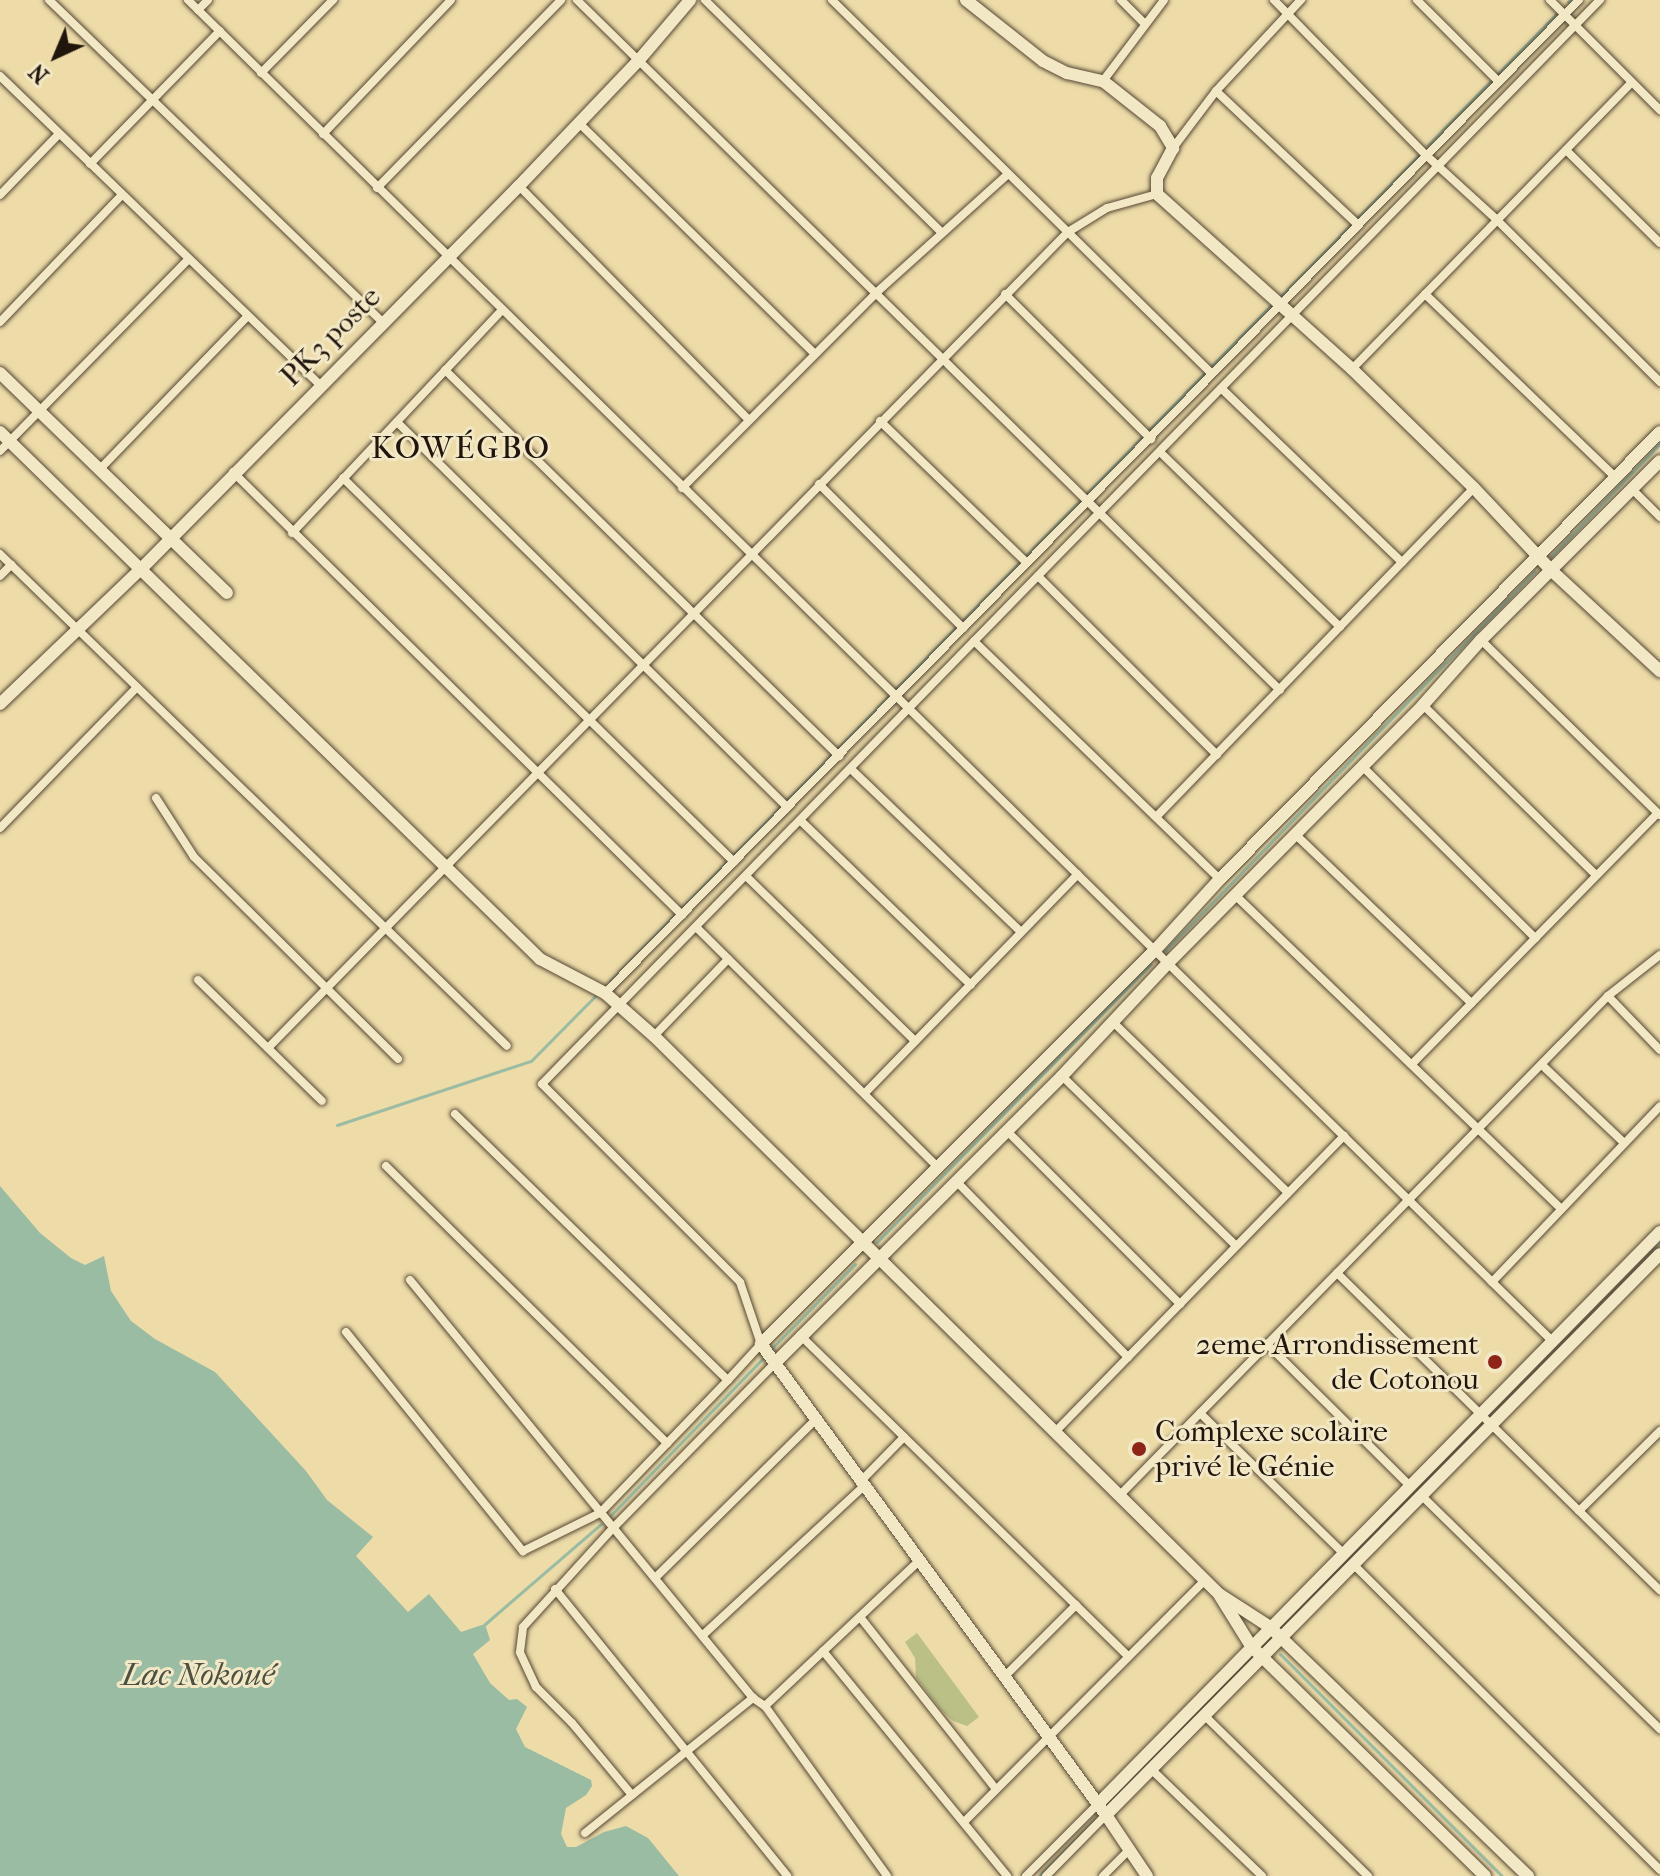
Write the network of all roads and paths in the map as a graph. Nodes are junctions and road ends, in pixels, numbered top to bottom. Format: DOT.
graph roads {
  1 [pos="49,0"];
  2 [pos="188,0"];
  3 [pos="208,0"];
  4 [pos="333,0"];
  5 [pos="451,0"];
  6 [pos="561,0"];
  7 [pos="577,0"];
  8 [pos="690,0"];
  9 [pos="705,0"];
  10 [pos="832,0"];
  11 [pos="966,0"];
  12 [pos="1121,0"];
  13 [pos="1164,0"];
  14 [pos="1274,0"];
  15 [pos="1301,0"];
  16 [pos="1417,0"];
  17 [pos="1550,0"];
  18 [pos="1579,0"];
  19 [pos="1600,0"];
  20 [pos="198,10"];
  21 [pos="1287,13"];
  22 [pos="1565,15"];
  23 [pos="1144,23"];
  24 [pos="1575,24"];
  25 [pos="220,31"];
  26 [pos="639,60"];
  27 [pos="261,73"];
  28 [pos="0,76"];
  29 [pos="1103,81"];
  30 [pos="1499,82"];
  31 [pos="1631,83"];
  32 [pos="1216,91"];
  33 [pos="153,100"];
  34 [pos="1660,110"];
  35 [pos="579,123"];
  36 [pos="59,134"];
  37 [pos="323,134"];
  38 [pos="1173,148"];
  39 [pos="1566,150"];
  40 [pos="1427,156"];
  41 [pos="90,164"];
  42 [pos="1438,167"];
  43 [pos="1007,175"];
  44 [pos="519,186"];
  45 [pos="377,188"];
  46 [pos="1157,194"];
  47 [pos="0,195"];
  48 [pos="122,195"];
  49 [pos="1497,220"];
  50 [pos="1358,225"];
  51 [pos="1068,232"];
  52 [pos="942,233"];
  53 [pos="1660,243"];
  54 [pos="447,258"];
  55 [pos="188,260"];
  56 [pos="877,292"];
  57 [pos="1005,294"];
  58 [pos="1425,294"];
  59 [pos="1280,305"];
  60 [pos="501,311"];
  61 [pos="1293,316"];
  62 [pos="247,317"];
  63 [pos="0,322"];
  64 [pos="383,322"];
  65 [pos="815,354"];
  66 [pos="943,356"];
  67 [pos="1352,369"];
  68 [pos="445,370"];
  69 [pos="0,373"];
  70 [pos="1211,373"];
  71 [pos="1660,382"];
  72 [pos="319,384"];
  73 [pos="1222,389"];
  74 [pos="42,411"];
  75 [pos="749,420"];
  76 [pos="880,421"];
  77 [pos="397,422"];
  78 [pos="1660,432"];
  79 [pos="5,436"];
  80 [pos="1151,439"];
  81 [pos="0,451"];
  82 [pos="1160,452"];
  83 [pos="1660,461"];
  84 [pos="100,469"];
  85 [pos="233,472"];
  86 [pos="343,478"];
  87 [pos="1616,478"];
  88 [pos="819,484"];
  89 [pos="682,488"];
  90 [pos="1474,488"];
  91 [pos="1632,489"];
  92 [pos="1087,500"];
  93 [pos="1099,513"];
  94 [pos="1660,517"];
  95 [pos="292,533"];
  96 [pos="172,538"];
  97 [pos="0,554"];
  98 [pos="750,554"];
  99 [pos="1539,559"];
  100 [pos="1026,562"];
  101 [pos="1402,562"];
  102 [pos="11,565"];
  103 [pos="141,569"];
  104 [pos="1015,572"];
  105 [pos="1553,572"];
  106 [pos="0,576"];
  107 [pos="1038,576"];
  108 [pos="1029,586"];
  109 [pos="227,593"];
  110 [pos="693,613"];
  111 [pos="1340,627"];
  112 [pos="963,628"];
  113 [pos="79,631"];
  114 [pos="1481,640"];
  115 [pos="974,641"];
  116 [pos="643,664"];
  117 [pos="1660,671"];
  118 [pos="136,688"];
  119 [pos="1280,690"];
  120 [pos="896,696"];
  121 [pos="0,704"];
  122 [pos="1423,705"];
  123 [pos="908,710"];
  124 [pos="590,718"];
  125 [pos="1217,755"];
  126 [pos="839,756"];
  127 [pos="1363,767"];
  128 [pos="852,770"];
  129 [pos="538,772"];
  130 [pos="156,798"];
  131 [pos="787,807"];
  132 [pos="1659,814"];
  133 [pos="1156,817"];
  134 [pos="801,821"];
  135 [pos="0,828"];
  136 [pos="1296,835"];
  137 [pos="734,862"];
  138 [pos="446,866"];
  139 [pos="1078,874"];
  140 [pos="1596,875"];
  141 [pos="747,877"];
  142 [pos="1220,879"];
  143 [pos="1236,896"];
  144 [pos="682,915"];
  145 [pos="385,928"];
  146 [pos="697,928"];
  147 [pos="1021,932"];
  148 [pos="1535,938"];
  149 [pos="1156,949"];
  150 [pos="1660,955"];
  151 [pos="728,959"];
  152 [pos="1169,962"];
  153 [pos="198,980"];
  154 [pos="971,985"];
  155 [pos="327,988"];
  156 [pos="605,993"];
  157 [pos="1608,996"];
  158 [pos="1471,1003"];
  159 [pos="619,1005"];
  160 [pos="1114,1023"];
  161 [pos="654,1036"];
  162 [pos="915,1041"];
  163 [pos="507,1046"];
  164 [pos="268,1048"];
  165 [pos="1660,1050"];
  166 [pos="398,1059"];
  167 [pos="1412,1064"];
  168 [pos="1542,1065"];
  169 [pos="1062,1076"];
  170 [pos="865,1093"];
  171 [pos="322,1101"];
  172 [pos="1660,1106"];
  173 [pos="455,1114"];
  174 [pos="1479,1129"];
  175 [pos="1007,1131"];
  176 [pos="1344,1136"];
  177 [pos="1623,1142"];
  178 [pos="386,1166"];
  179 [pos="937,1166"];
  180 [pos="957,1182"];
  181 [pos="1288,1193"];
  182 [pos="1409,1200"];
  183 [pos="1561,1209"];
  184 [pos="1660,1232"];
  185 [pos="865,1242"];
  186 [pos="1236,1246"];
  187 [pos="1660,1254"];
  188 [pos="879,1256"];
  189 [pos="1337,1273"];
  190 [pos="410,1280"];
  191 [pos="1492,1282"];
  192 [pos="1180,1304"];
  193 [pos="346,1332"];
  194 [pos="800,1335"];
  195 [pos="1551,1340"];
  196 [pos="761,1344"];
  197 [pos="1267,1344"];
  198 [pos="1128,1357"];
  199 [pos="775,1363"];
  200 [pos="728,1380"];
  201 [pos="1481,1411"];
  202 [pos="1200,1413"];
  203 [pos="814,1421"];
  204 [pos="1493,1423"];
  205 [pos="1660,1431"];
  206 [pos="1055,1432"];
  207 [pos="904,1437"];
  208 [pos="1653,1439"];
  209 [pos="667,1443"];
  210 [pos="1660,1446"];
  211 [pos="861,1485"];
  212 [pos="1409,1485"];
  213 [pos="1119,1496"];
  214 [pos="1423,1497"];
  215 [pos="1579,1511"];
  216 [pos="600,1513"];
  217 [pos="613,1528"];
  218 [pos="1342,1552"];
  219 [pos="918,1562"];
  220 [pos="1354,1565"];
  221 [pos="655,1578"];
  222 [pos="1205,1580"];
  223 [pos="555,1589"];
  224 [pos="1660,1590"];
  225 [pos="1219,1594"];
  226 [pos="1076,1605"];
  227 [pos="860,1617"];
  228 [pos="1270,1627"];
  229 [pos="703,1635"];
  230 [pos="1281,1637"];
  231 [pos="823,1651"];
  232 [pos="1256,1651"];
  233 [pos="1128,1656"];
  234 [pos="1004,1677"];
  235 [pos="753,1698"];
  236 [pos="765,1706"];
  237 [pos="1204,1715"];
  238 [pos="1658,1724"];
  239 [pos="1048,1736"];
  240 [pos="687,1751"];
  241 [pos="1151,1769"];
  242 [pos="996,1789"];
  243 [pos="632,1795"];
  244 [pos="1102,1809"];
  245 [pos="964,1822"];
  246 [pos="585,1833"];
  247 [pos="1128,1851"];
  248 [pos="1660,1870"];
  249 [pos="787,1876"];
  250 [pos="887,1876"];
  251 [pos="1007,1876"];
  252 [pos="1026,1876"];
  253 [pos="1046,1876"];
  254 [pos="1103,1876"];
  255 [pos="1147,1876"];
  256 [pos="1262,1876"];
  257 [pos="1368,1876"];
  258 [pos="1485,1876"];
  259 [pos="1528,1876"];
  1 -- 33 [label="street"];
  2 -- 20 [label="street"];
  3 -- 20 [label="street"];
  4 -- 27 [label="street"];
  5 -- 37 [label="street"];
  6 -- 45 [label="street"];
  7 -- 26 [label="street"];
  8 -- 26 [label="street, PK3 poste"];
  9 -- 52 [label="street"];
  10 -- 43 [label="street"];
  11 -- 29 [label="street"];
  12 -- 23 [label="street"];
  13 -- 23 [label="street"];
  14 -- 21 [label="street"];
  15 -- 21 [label="street"];
  16 -- 30 [label="street"];
  17 -- 22 [label="street"];
  18 -- 22 [label="street"];
  19 -- 24 [label="street"];
  20 -- 25 [label="street"];
  21 -- 32 [label="street"];
  21 -- 40 [label="street"];
  22 -- 24 [label="street"];
  22 -- 30 [label="street"];
  23 -- 29 [label="street"];
  24 -- 31 [label="street"];
  24 -- 42 [label="street"];
  25 -- 27 [label="street"];
  25 -- 33 [label="street"];
  26 -- 35 [label="street, PK3 poste"];
  26 -- 56 [label="street"];
  27 -- 37 [label="street"];
  28 -- 36 [label="street"];
  29 -- 38 [label="street"];
  30 -- 40 [label="street"];
  31 -- 34 [label="street"];
  31 -- 39 [label="street"];
  32 -- 38 [label="street"];
  32 -- 50 [label="street"];
  33 -- 41 [label="street"];
  33 -- 64 [label="street"];
  35 -- 44 [label="street, PK3 poste"];
  35 -- 65 [label="street"];
  36 -- 41 [label="street"];
  36 -- 47 [label="street"];
  37 -- 45 [label="street"];
  38 -- 46 [label="street"];
  39 -- 49 [label="street"];
  39 -- 53 [label="street"];
  40 -- 42 [label="street"];
  40 -- 50 [label="street"];
  41 -- 48 [label="street"];
  42 -- 49 [label="street"];
  42 -- 61 [label="street"];
  43 -- 51 [label="street"];
  43 -- 52 [label="street"];
  44 -- 54 [label="street, PK3 poste"];
  44 -- 75 [label="street"];
  45 -- 54 [label="street"];
  46 -- 51 [label="street"];
  46 -- 59 [label="street"];
  48 -- 55 [label="street"];
  48 -- 63 [label="street"];
  49 -- 58 [label="street"];
  49 -- 71 [label="street"];
  50 -- 59 [label="street"];
  51 -- 57 [label="street"];
  51 -- 70 [label="street"];
  52 -- 56 [label="street"];
  54 -- 60 [label="street"];
  54 -- 64 [label="street, PK3 poste"];
  55 -- 62 [label="street"];
  55 -- 74 [label="street"];
  56 -- 65 [label="street"];
  56 -- 66 [label="street"];
  57 -- 66 [label="street"];
  57 -- 80 [label="street"];
  58 -- 67 [label="street"];
  58 -- 87 [label="street"];
  59 -- 61 [label="street"];
  59 -- 70 [label="street"];
  60 -- 68 [label="street"];
  60 -- 89 [label="street"];
  61 -- 67 [label="street"];
  61 -- 73 [label="street"];
  62 -- 72 [label="street"];
  62 -- 84 [label="street"];
  64 -- 72 [label="street, PK3 poste"];
  65 -- 75 [label="street"];
  66 -- 76 [label="street"];
  66 -- 92 [label="street"];
  67 -- 90 [label="street"];
  68 -- 77 [label="street"];
  68 -- 110 [label="street"];
  69 -- 74 [label="street"];
  70 -- 80 [label="street"];
  72 -- 85 [label="street, PK3 poste"];
  73 -- 82 [label="street"];
  73 -- 101 [label="street"];
  74 -- 79 [label="street"];
  74 -- 84 [label="street"];
  75 -- 89 [label="street"];
  76 -- 88 [label="street"];
  76 -- 100 [label="street"];
  77 -- 86 [label="street"];
  77 -- 116 [label="street"];
  78 -- 87 [label="street"];
  79 -- 81 [label="street"];
  79 -- 103 [label="street"];
  80 -- 92 [label="street"];
  82 -- 93 [label="street"];
  82 -- 111 [label="street"];
  83 -- 91 [label="street"];
  84 -- 96 [label="street"];
  85 -- 95 [label="street"];
  85 -- 96 [label="street, PK3 poste"];
  86 -- 95 [label="street"];
  86 -- 124 [label="street"];
  87 -- 99 [label="street"];
  88 -- 98 [label="street"];
  88 -- 112 [label="street"];
  89 -- 98 [label="street"];
  90 -- 99 [label="street"];
  90 -- 101 [label="street"];
  91 -- 94 [label="street"];
  91 -- 105 [label="street"];
  92 -- 93 [label="street"];
  92 -- 100 [label="street"];
  93 -- 107 [label="street"];
  93 -- 119 [label="street"];
  95 -- 129 [label="street"];
  96 -- 103 [label="street, PK3 poste"];
  96 -- 109 [label="street"];
  97 -- 102 [label="street"];
  98 -- 110 [label="street"];
  98 -- 120 [label="street"];
  99 -- 105 [label="street"];
  99 -- 142 [label="street"];
  100 -- 104 [label="street"];
  101 -- 111 [label="street"];
  102 -- 106 [label="street"];
  102 -- 113 [label="street"];
  103 -- 113 [label="street, PK3 poste"];
  103 -- 138 [label="street"];
  104 -- 108 [label="street"];
  104 -- 112 [label="street"];
  105 -- 114 [label="street"];
  105 -- 117 [label="street"];
  107 -- 108 [label="street"];
  107 -- 125 [label="street"];
  108 -- 115 [label="street"];
  110 -- 116 [label="street"];
  110 -- 126 [label="street"];
  111 -- 119 [label="street"];
  112 -- 120 [label="street"];
  113 -- 118 [label="street"];
  113 -- 121 [label="street, PK3 poste"];
  114 -- 122 [label="street"];
  114 -- 132 [label="street"];
  115 -- 123 [label="street"];
  115 -- 133 [label="street"];
  116 -- 124 [label="street"];
  116 -- 131 [label="street"];
  118 -- 135 [label="street"];
  118 -- 145 [label="street"];
  119 -- 125 [label="street"];
  120 -- 123 [label="street"];
  120 -- 126 [label="street"];
  122 -- 127 [label="street"];
  122 -- 140 [label="street"];
  123 -- 128 [label="street"];
  123 -- 139 [label="street"];
  124 -- 129 [label="street"];
  124 -- 137 [label="street"];
  125 -- 133 [label="street"];
  126 -- 131 [label="street"];
  127 -- 136 [label="street"];
  127 -- 148 [label="street"];
  128 -- 134 [label="street"];
  128 -- 147 [label="street"];
  129 -- 138 [label="street"];
  129 -- 144 [label="street"];
  130 -- 155 [label="street"];
  131 -- 137 [label="street"];
  132 -- 140 [label="street"];
  133 -- 142 [label="street"];
  134 -- 141 [label="street"];
  134 -- 154 [label="street"];
  136 -- 143 [label="street"];
  136 -- 158 [label="street"];
  137 -- 144 [label="street"];
  138 -- 145 [label="street"];
  138 -- 156 [label="street"];
  139 -- 147 [label="street"];
  139 -- 149 [label="street"];
  140 -- 148 [label="street"];
  141 -- 146 [label="street"];
  141 -- 162 [label="street"];
  142 -- 149 [label="street"];
  143 -- 152 [label="street"];
  143 -- 167 [label="street"];
  144 -- 156 [label="street"];
  145 -- 155 [label="street"];
  145 -- 163 [label="street"];
  146 -- 151 [label="street"];
  146 -- 159 [label="street"];
  147 -- 154 [label="street"];
  148 -- 158 [label="street"];
  149 -- 152 [label="street"];
  149 -- 179 [label="street"];
  150 -- 157 [label="street"];
  151 -- 161 [label="street"];
  151 -- 170 [label="street"];
  152 -- 160 [label="street"];
  152 -- 176 [label="street"];
  153 -- 164 [label="street"];
  154 -- 162 [label="street"];
  155 -- 164 [label="street"];
  155 -- 166 [label="street"];
  156 -- 159 [label="street"];
  157 -- 165 [label="street"];
  157 -- 168 [label="street"];
  158 -- 167 [label="street"];
  159 -- 161 [label="street"];
  159 -- 196 [label="street"];
  160 -- 169 [label="street"];
  160 -- 181 [label="street"];
  161 -- 185 [label="street"];
  162 -- 170 [label="street"];
  164 -- 171 [label="street"];
  167 -- 174 [label="street"];
  168 -- 174 [label="street"];
  168 -- 177 [label="street"];
  169 -- 175 [label="street"];
  169 -- 186 [label="street"];
  170 -- 179 [label="street"];
  172 -- 177 [label="street"];
  173 -- 200 [label="street"];
  174 -- 182 [label="street"];
  174 -- 183 [label="street"];
  175 -- 180 [label="street"];
  175 -- 192 [label="street"];
  176 -- 181 [label="street"];
  176 -- 182 [label="street"];
  177 -- 183 [label="street"];
  178 -- 209 [label="street"];
  179 -- 185 [label="street"];
  180 -- 188 [label="street"];
  180 -- 198 [label="street"];
  181 -- 186 [label="street"];
  182 -- 189 [label="street"];
  182 -- 191 [label="street"];
  183 -- 191 [label="street"];
  184 -- 195 [label="street"];
  185 -- 188 [label="street"];
  185 -- 196 [label="street"];
  186 -- 192 [label="street"];
  187 -- 204 [label="street"];
  188 -- 194 [label="street"];
  188 -- 206 [label="street"];
  189 -- 197 [label="street"];
  189 -- 201 [label="street"];
  190 -- 216 [label="street"];
  191 -- 195 [label="street"];
  192 -- 198 [label="street"];
  193 -- 216 [label="street"];
  194 -- 199 [label="street"];
  194 -- 207 [label="street"];
  195 -- 201 [label="street"];
  196 -- 199 [label="street"];
  196 -- 200 [label="street"];
  197 -- 202 [label="street"];
  197 -- 212 [label="street"];
  198 -- 206 [label="street"];
  199 -- 203 [label="street"];
  199 -- 217 [label="street"];
  200 -- 209 [label="street"];
  201 -- 204 [label="street"];
  201 -- 212 [label="street"];
  202 -- 213 [label="street"];
  202 -- 218 [label="street"];
  203 -- 211 [label="street"];
  203 -- 221 [label="street"];
  204 -- 214 [label="street"];
  204 -- 215 [label="street"];
  205 -- 208 [label="street"];
  206 -- 213 [label="street"];
  207 -- 211 [label="street"];
  207 -- 226 [label="street"];
  208 -- 210 [label="street"];
  208 -- 215 [label="street"];
  209 -- 216 [label="street"];
  211 -- 219 [label="street"];
  211 -- 229 [label="street"];
  212 -- 218 [label="street"];
  213 -- 222 [label="street"];
  214 -- 220 [label="street"];
  214 -- 238 [label="street"];
  215 -- 224 [label="street"];
  216 -- 217 [label="street"];
  217 -- 221 [label="street"];
  217 -- 223 [label="street"];
  218 -- 228 [label="street"];
  219 -- 227 [label="street"];
  219 -- 234 [label="street"];
  220 -- 230 [label="street"];
  220 -- 248 [label="street"];
  221 -- 229 [label="street"];
  222 -- 225 [label="street"];
  222 -- 233 [label="street"];
  223 -- 240 [label="street"];
  223 -- 243 [label="street"];
  225 -- 228 [label="street"];
  225 -- 232 [label="street"];
  226 -- 233 [label="street"];
  226 -- 234 [label="street"];
  227 -- 231 [label="street"];
  227 -- 242 [label="street"];
  228 -- 230 [label="street"];
  228 -- 232 [label="street"];
  229 -- 235 [label="street"];
  230 -- 232 [label="street"];
  230 -- 259 [label="street"];
  231 -- 236 [label="street"];
  231 -- 245 [label="street"];
  232 -- 237 [label="street"];
  232 -- 244 [label="street"];
  232 -- 258 [label="street"];
  233 -- 239 [label="street"];
  234 -- 239 [label="street"];
  235 -- 236 [label="street"];
  235 -- 240 [label="street"];
  236 -- 250 [label="street"];
  237 -- 241 [label="street"];
  237 -- 257 [label="street"];
  239 -- 242 [label="street"];
  239 -- 244 [label="street"];
  240 -- 243 [label="street"];
  240 -- 249 [label="street"];
  241 -- 244 [label="street"];
  241 -- 256 [label="street"];
  242 -- 245 [label="street"];
  243 -- 246 [label="street"];
  244 -- 247 [label="street"];
  244 -- 252 [label="street"];
  244 -- 253 [label="street"];
  245 -- 251 [label="street"];
  247 -- 254 [label="street"];
  247 -- 255 [label="street"];
}
